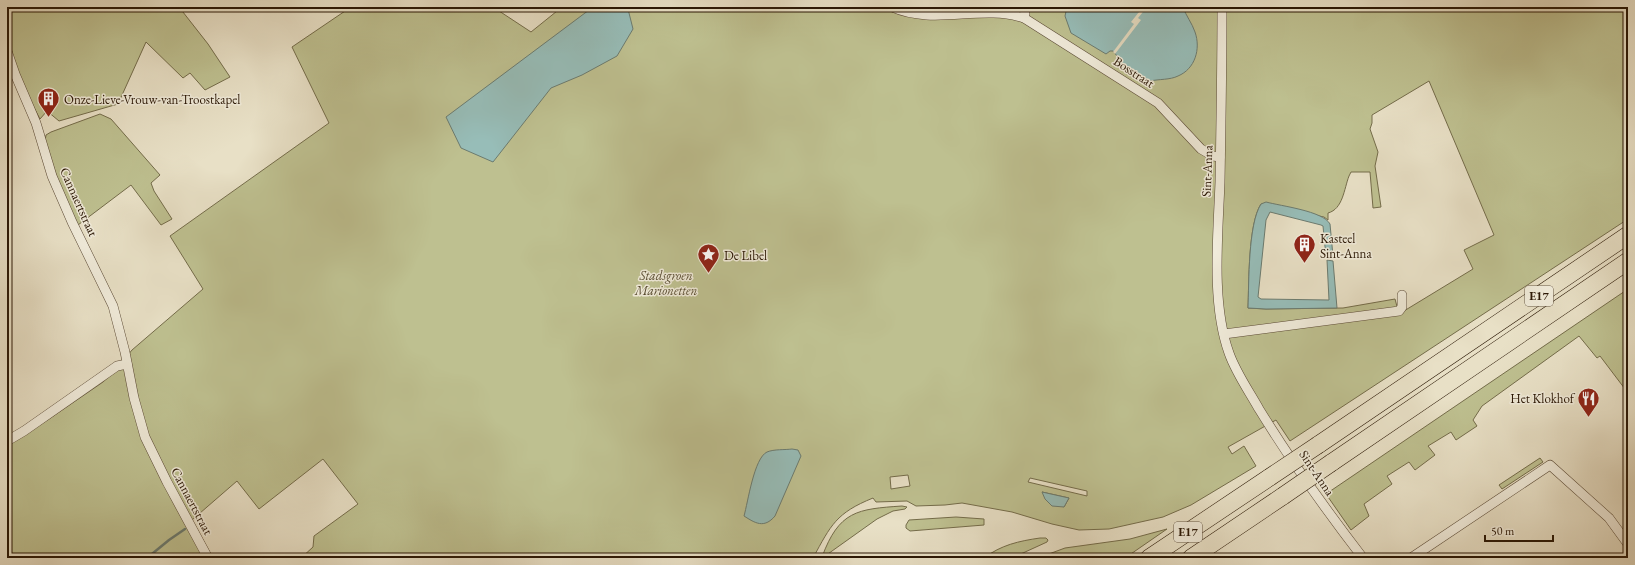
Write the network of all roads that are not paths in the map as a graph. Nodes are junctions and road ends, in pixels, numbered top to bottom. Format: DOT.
graph roads {
  1 [pos="892,7"];
  2 [pos="1024,7"];
  3 [pos="1222,7"];
  4 [pos="1024,18"];
  5 [pos="7,50"];
  6 [pos="1220,157"];
  7 [pos="1628,235"];
  8 [pos="1628,261"];
  9 [pos="1402,295"];
  10 [pos="1224,334"];
  11 [pos="127,364"];
  12 [pos="7,440"];
  13 [pos="1204,507"];
  14 [pos="1227,507"];
  15 [pos="1220,539"];
  16 [pos="1628,544"];
  17 [pos="208,558"];
  18 [pos="1149,558"];
  19 [pos="1191,558"];
  20 [pos="1209,558"];
  21 [pos="1363,558"];
  22 [pos="1411,558"];
  1 -- 4 [label="street, Bosstraat"];
  2 -- 4 [label="street"];
  3 -- 6 [label="street, Sint-Anna"];
  4 -- 6 [label="street, Bosstraat"];
  5 -- 11 [label="street, Cannaertstraat"];
  6 -- 10 [label="street, Sint-Anna"];
  7 -- 14 [label="highway, E17, bridge"];
  8 -- 15 [label="highway, E17, bridge"];
  9 -- 10 [label="street"];
  10 -- 21 [label="street, Sint-Anna"];
  11 -- 12 [label="street"];
  11 -- 17 [label="street, Cannaertstraat"];
  13 -- 14 [label="highway"];
  14 -- 18 [label="highway, E17"];
  15 -- 19 [label="highway, E17"];
  15 -- 20 [label="highway"];
  16 -- 22 [label="street"];
}
